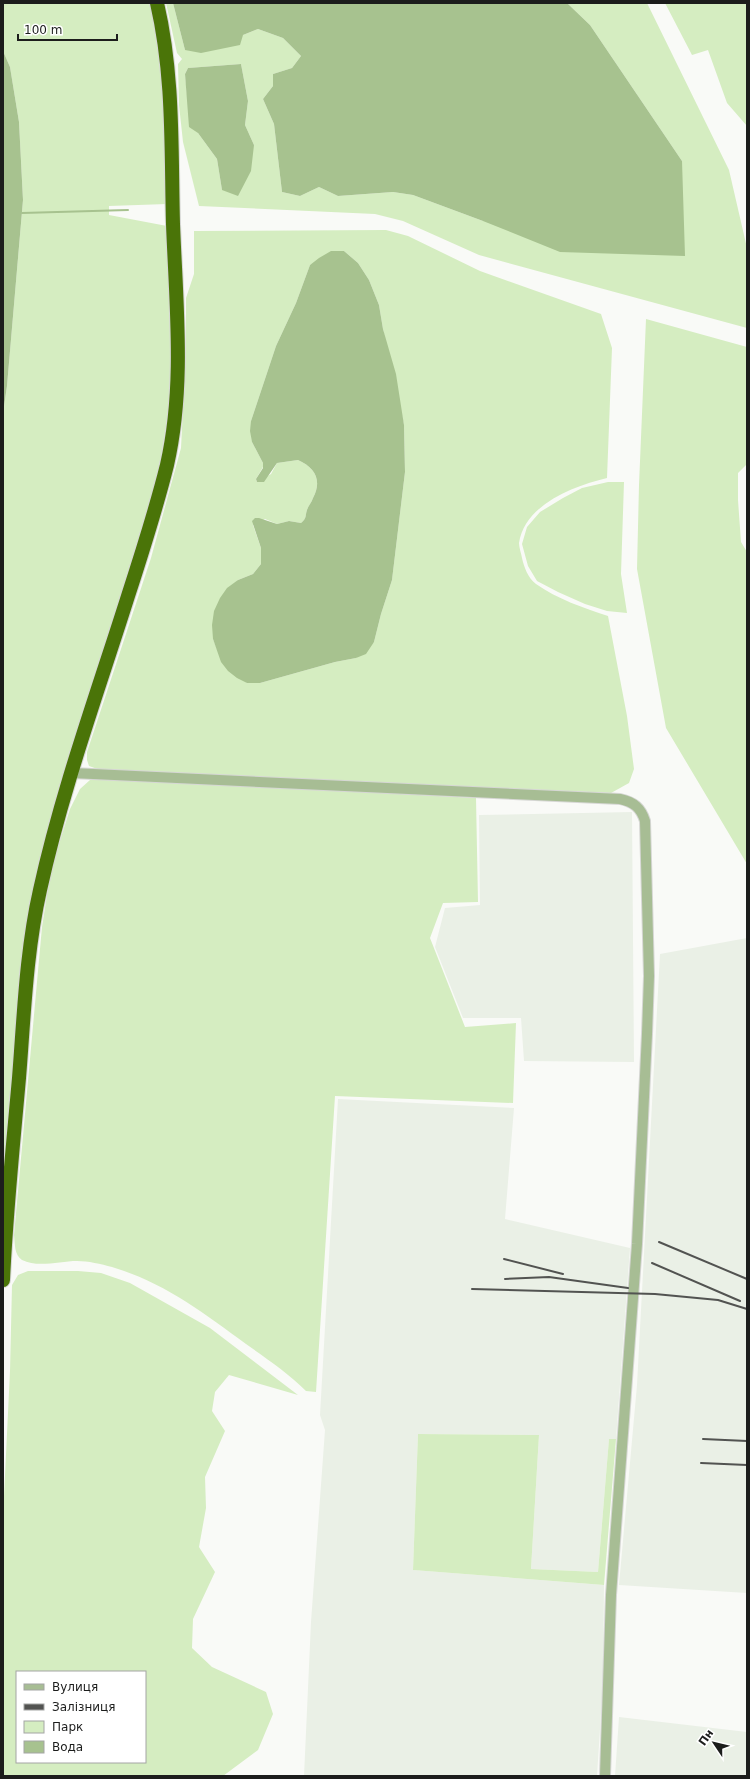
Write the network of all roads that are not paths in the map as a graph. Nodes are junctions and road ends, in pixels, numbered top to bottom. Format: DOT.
graph roads {
  1 [pos="157,3"];
  2 [pos="72,773"];
  3 [pos="3,1280"];
  4 [pos="605,1776"];
  1 -- 2 [label="highway"];
  2 -- 3 [label="highway"];
  2 -- 4 [label="street"];
}
